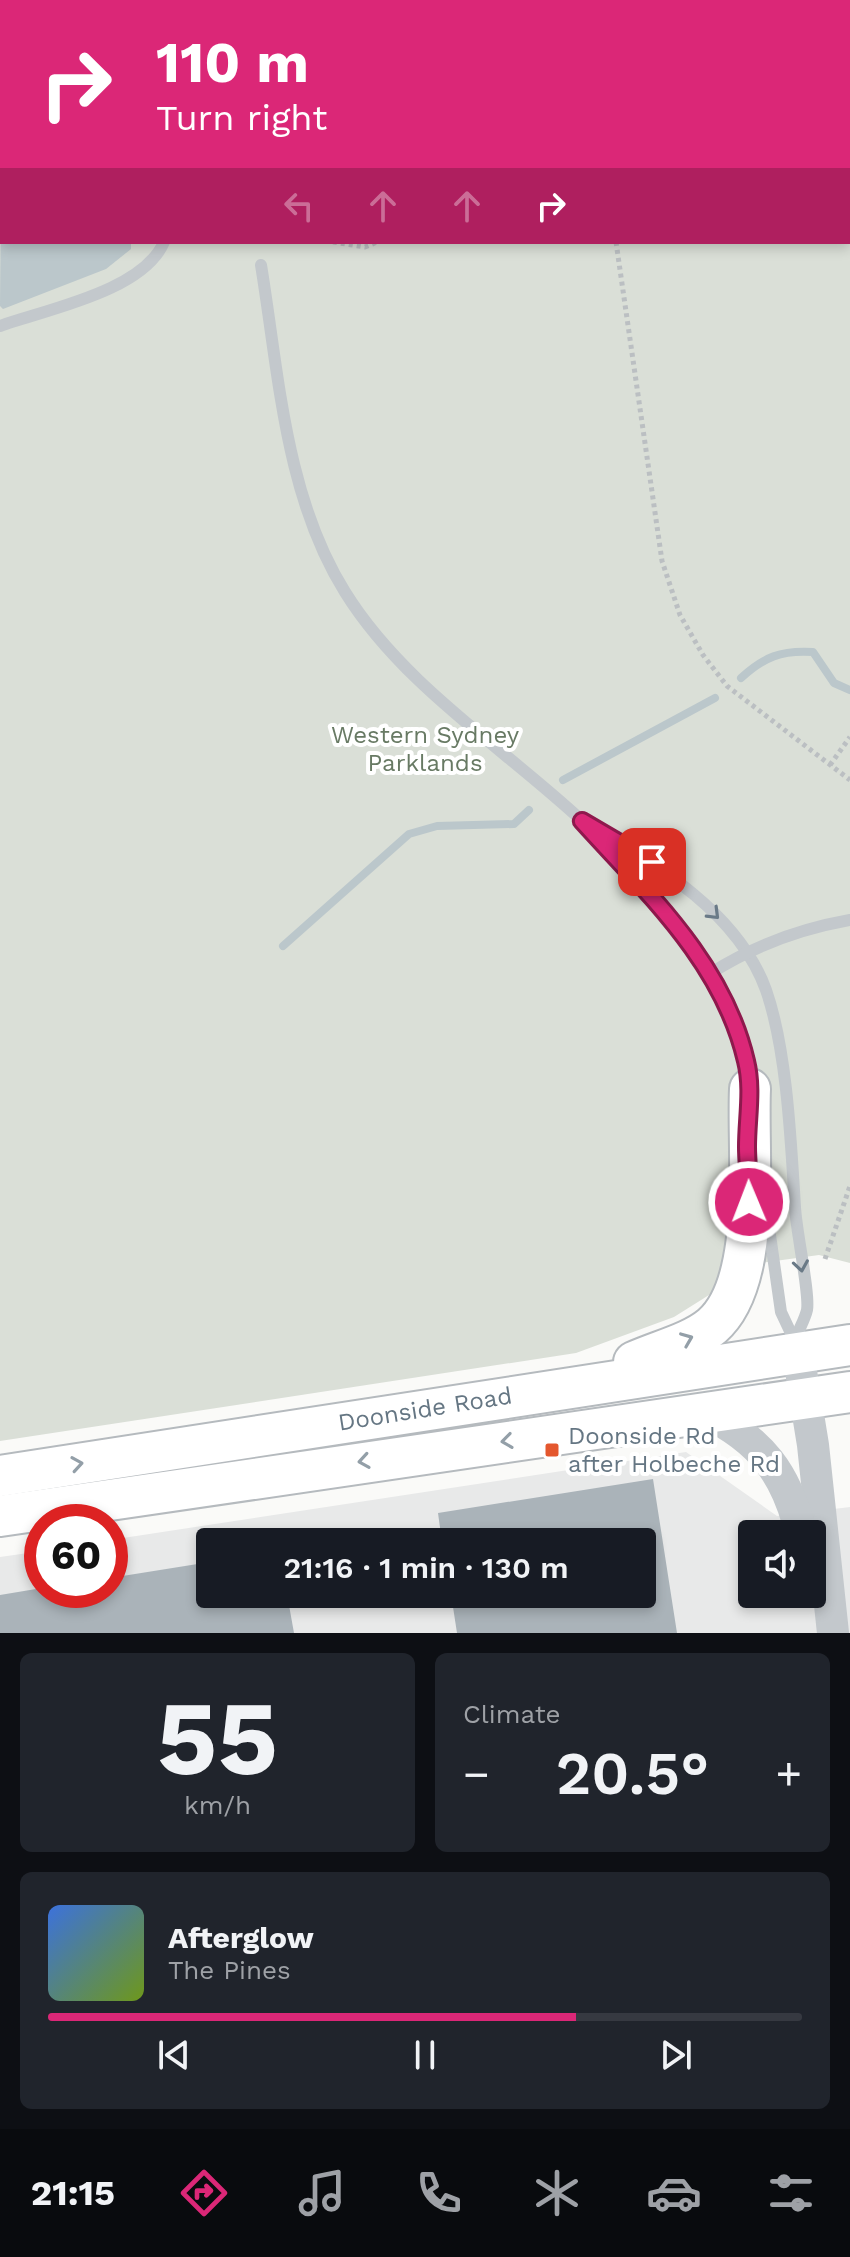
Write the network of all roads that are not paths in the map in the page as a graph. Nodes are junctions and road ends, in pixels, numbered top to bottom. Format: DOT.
graph roads {
  1 [pos="163,244"];
  2 [pos="261,265"];
  3 [pos="0,326"];
  4 [pos="582,821"];
  5 [pos="850,920"];
  6 [pos="744,952"];
  7 [pos="711,973"];
  8 [pos="750,1089"];
  9 [pos="764,1189"];
  10 [pos="765,1204"];
  11 [pos="797,1345"];
  12 [pos="850,1345"];
  13 [pos="591,1383"];
  14 [pos="850,1392"];
  15 [pos="806,1398"];
  16 [pos="706,1413"];
  17 [pos="0,1476"];
  18 [pos="0,1516"];
  19 [pos="798,1520"];
  20 [pos="816,1608"];
  21 [pos="826,1633"];
  22 [pos="833,1633"];
  1 -- 3 [label="lane"];
  2 -- 4 [label="lane"];
  4 -- 6 [label="lane, one-way"];
  4 -- 7 [label="lane"];
  5 -- 6 [label="lane"];
  6 -- 7 [label="lane"];
  6 -- 11 [label="lane, one-way"];
  7 -- 8 [label="lane"];
  8 -- 9 [label="lane"];
  13 -- 8 [label="main road, one-way"];
  10 -- 11 [label="lane"];
  11 -- 12 [label="main road, Doonside Road"];
  11 -- 13 [label="main road, Doonside Road"];
  11 -- 15 [label="street"];
  17 -- 13 [label="main road, Doonside Road, one-way"];
  14 -- 15 [label="main road, Doonside Road"];
  15 -- 16 [label="main road, Doonside Road"];
  15 -- 22 [label="street"];
  16 -- 18 [label="main road, Doonside Road, one-way"];
  16 -- 19 [label="street"];
  20 -- 21 [label="street"];
}
